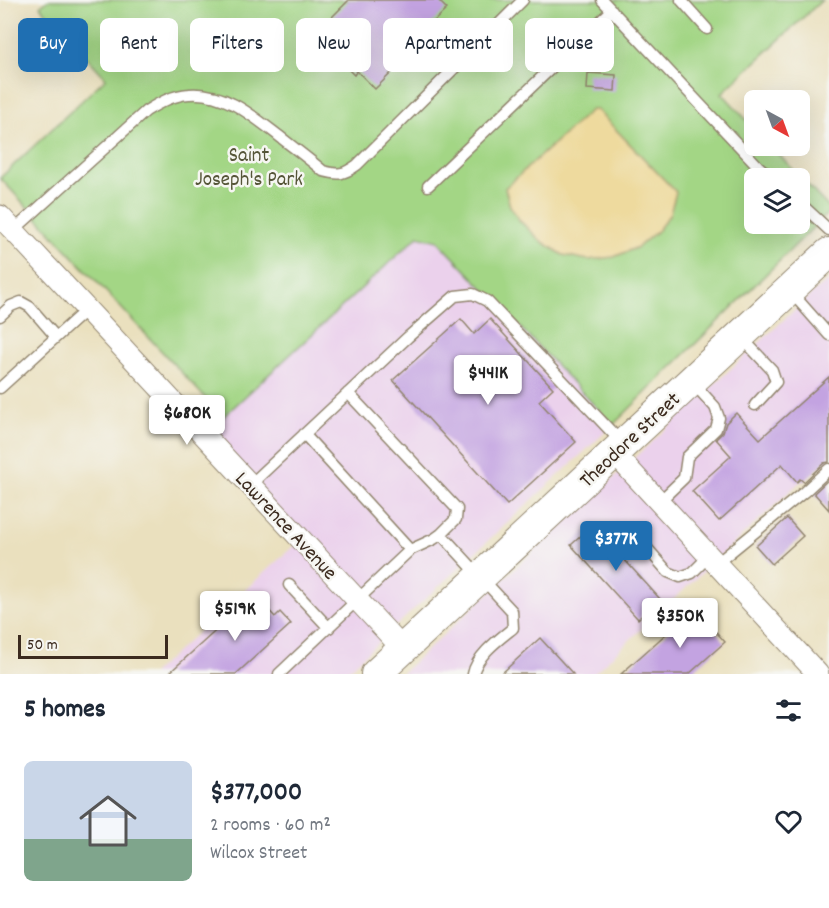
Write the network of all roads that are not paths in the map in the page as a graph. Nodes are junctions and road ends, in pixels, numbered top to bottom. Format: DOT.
graph roads {
  1 [pos="523,0"];
  2 [pos="602,0"];
  3 [pos="681,0"];
  4 [pos="612,10"];
  5 [pos="707,29"];
  6 [pos="760,168"];
  7 [pos="429,186"];
  8 [pos="810,212"];
  9 [pos="6,228"];
  10 [pos="829,230"];
  11 [pos="829,253"];
  12 [pos="789,290"];
  13 [pos="87,309"];
  14 [pos="0,316"];
  15 [pos="740,335"];
  16 [pos="829,335"];
  17 [pos="56,337"];
  18 [pos="691,381"];
  19 [pos="0,388"];
  20 [pos="348,393"];
  21 [pos="755,405"];
  22 [pos="304,434"];
  23 [pos="619,448"];
  24 [pos="829,469"];
  25 [pos="250,484"];
  26 [pos="659,502"];
  27 [pos="632,531"];
  28 [pos="441,534"];
  29 [pos="410,550"];
  30 [pos="713,560"];
  31 [pos="480,577"];
  32 [pos="289,585"];
  33 [pos="357,600"];
  34 [pos="329,628"];
  35 [pos="393,664"];
  36 [pos="279,674"];
  37 [pos="473,674"];
  38 [pos="818,674"];
  1 -- 9 [label="lane"];
  2 -- 4 [label="lane"];
  3 -- 5 [label="lane"];
  4 -- 6 [label="lane"];
  4 -- 7 [label="lane"];
  8 -- 10 [label="lane"];
  9 -- 13 [label="street, Lawrence Avenue"];
  11 -- 12 [label="main road, Theodore Street"];
  12 -- 15 [label="main road, Theodore Street"];
  12 -- 16 [label="lane"];
  13 -- 17 [label="lane"];
  13 -- 25 [label="street, Lawrence Avenue"];
  14 -- 17 [label="lane"];
  15 -- 18 [label="main road, Theodore Street"];
  15 -- 21 [label="lane"];
  17 -- 19 [label="lane"];
  18 -- 23 [label="main road, Theodore Street"];
  18 -- 26 [label="lane"];
  20 -- 22 [label="lane"];
  20 -- 23 [label="lane"];
  20 -- 28 [label="lane"];
  22 -- 25 [label="lane"];
  22 -- 29 [label="lane"];
  23 -- 26 [label="street"];
  23 -- 31 [label="main road, Theodore Street"];
  24 -- 30 [label="lane"];
  25 -- 33 [label="street, Lawrence Avenue"];
  26 -- 30 [label="street"];
  27 -- 30 [label="lane"];
  28 -- 29 [label="lane"];
  28 -- 31 [label="lane"];
  29 -- 33 [label="lane"];
  30 -- 38 [label="street"];
  31 -- 35 [label="main road, Theodore Street"];
  31 -- 37 [label="lane"];
  32 -- 34 [label="lane"];
  33 -- 34 [label="lane"];
  33 -- 35 [label="street, Lawrence Avenue"];
  34 -- 36 [label="lane"];
}
